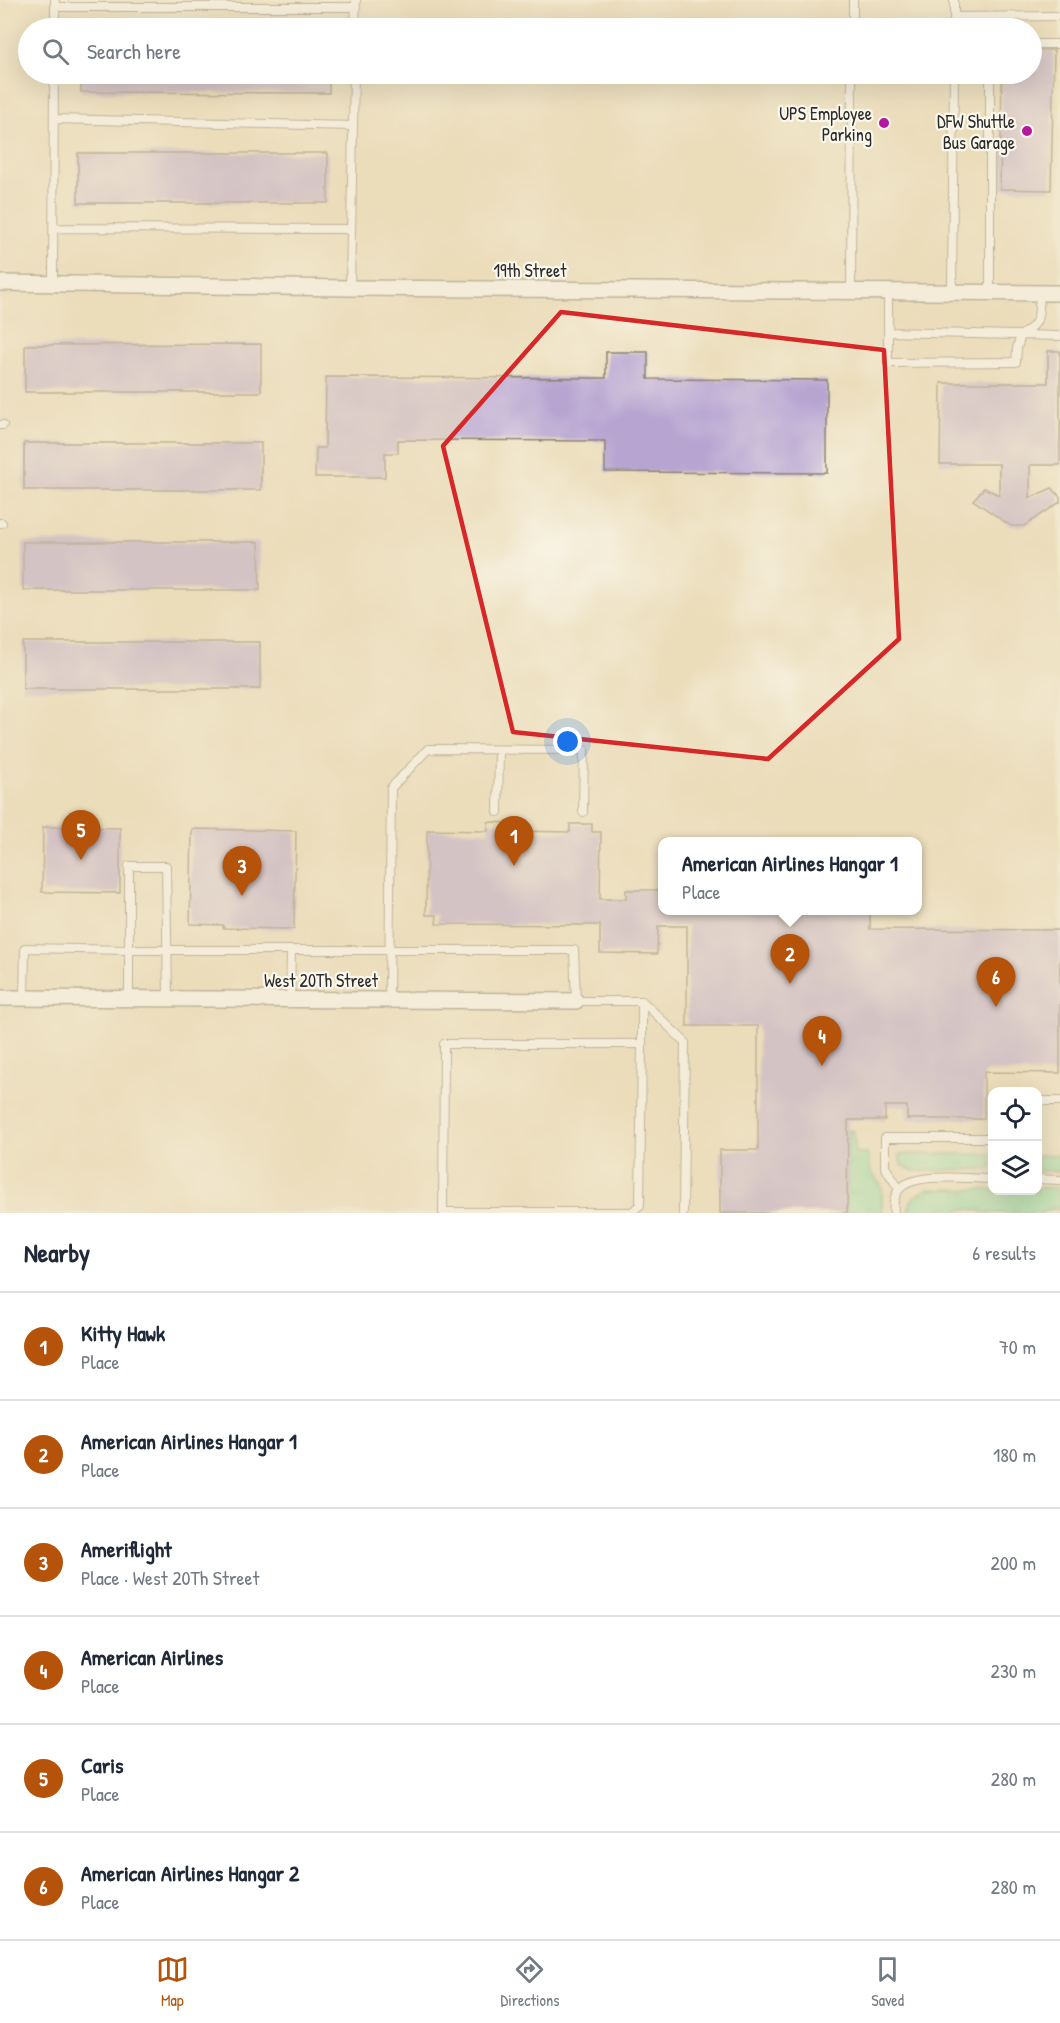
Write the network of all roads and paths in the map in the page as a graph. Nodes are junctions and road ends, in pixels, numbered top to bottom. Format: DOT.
graph roads {
  1 [pos="853,0"];
  2 [pos="954,0"];
  3 [pos="55,3"];
  4 [pos="356,4"];
  5 [pos="1060,16"];
  6 [pos="954,17"];
  7 [pos="853,18"];
  8 [pos="1042,44"];
  9 [pos="1060,44"];
  10 [pos="54,84"];
  11 [pos="354,84"];
  12 [pos="852,84"];
  13 [pos="954,84"];
  14 [pos="990,84"];
  15 [pos="54,119"];
  16 [pos="353,126"];
  17 [pos="53,228"];
  18 [pos="351,229"];
  19 [pos="0,283"];
  20 [pos="53,284"];
  21 [pos="350,288"];
  22 [pos="850,292"];
  23 [pos="888,292"];
  24 [pos="952,292"];
  25 [pos="990,292"];
  26 [pos="1040,293"];
  27 [pos="1060,293"];
  28 [pos="888,332"];
  29 [pos="1021,335"];
  30 [pos="1060,336"];
  31 [pos="499,750"];
  32 [pos="498,812"];
  33 [pos="583,813"];
  34 [pos="129,950"];
  35 [pos="168,950"];
  36 [pos="291,950"];
  37 [pos="389,950"];
  38 [pos="0,998"];
  39 [pos="24,998"];
  40 [pos="129,999"];
  41 [pos="168,999"];
  42 [pos="290,1000"];
  43 [pos="389,1000"];
  44 [pos="576,1001"];
  45 [pos="642,1001"];
  46 [pos="642,1044"];
  47 [pos="1042,1101"];
  48 [pos="1060,1101"];
  49 [pos="988,1138"];
  50 [pos="988,1179"];
  51 [pos="1042,1179"];
  52 [pos="1060,1180"];
  53 [pos="899,1189"];
  54 [pos="443,1212"];
  55 [pos="683,1213"];
  56 [pos="894,1213"];
  1 -- 7 [label="lane"];
  2 -- 6 [label="lane"];
  3 -- 4 [label="lane"];
  5 -- 6 [label="lane"];
  8 -- 9 [label="lane"];
  10 -- 15 [label="lane"];
  11 -- 16 [label="lane"];
  12 -- 22 [label="lane"];
  13 -- 24 [label="lane"];
  14 -- 25 [label="lane"];
  15 -- 16 [label="lane"];
  15 -- 17 [label="lane"];
  16 -- 18 [label="lane"];
  17 -- 18 [label="lane"];
  17 -- 20 [label="lane"];
  18 -- 21 [label="lane"];
  19 -- 20 [label="street, 19th Street"];
  20 -- 21 [label="street, 19th Street"];
  21 -- 22 [label="street, 19th Street"];
  22 -- 23 [label="street, 19th Street"];
  23 -- 24 [label="street, 19th Street"];
  23 -- 28 [label="lane"];
  24 -- 25 [label="street, 19th Street"];
  25 -- 26 [label="street, 19th Street"];
  26 -- 27 [label="street, 19th Street"];
  26 -- 29 [label="lane"];
  28 -- 29 [label="lane"];
  28 -- 29 [label="lane"];
  29 -- 30 [label="lane"];
  31 -- 32 [label="lane"];
  31 -- 33 [label="lane"];
  31 -- 37 [label="lane"];
  34 -- 35 [label="lane"];
  34 -- 35 [label="lane"];
  34 -- 39 [label="lane"];
  34 -- 40 [label="lane"];
  35 -- 36 [label="lane"];
  35 -- 41 [label="lane"];
  36 -- 37 [label="lane"];
  36 -- 42 [label="lane"];
  37 -- 43 [label="lane"];
  37 -- 44 [label="lane"];
  38 -- 39 [label="street, West 20Th Street"];
  39 -- 40 [label="street, West 20Th Street"];
  40 -- 41 [label="street, West 20Th Street"];
  41 -- 42 [label="street, West 20Th Street"];
  42 -- 43 [label="street, West 20Th Street"];
  43 -- 44 [label="street, West 20Th Street"];
  44 -- 45 [label="lane, West 20Th Street"];
  45 -- 46 [label="lane"];
  45 -- 55 [label="lane"];
  46 -- 54 [label="lane"];
  46 -- 54 [label="lane"];
  47 -- 48 [label="lane"];
  49 -- 53 [label="lane"];
  50 -- 53 [label="lane"];
  51 -- 52 [label="lane"];
  53 -- 56 [label="lane"];
}
